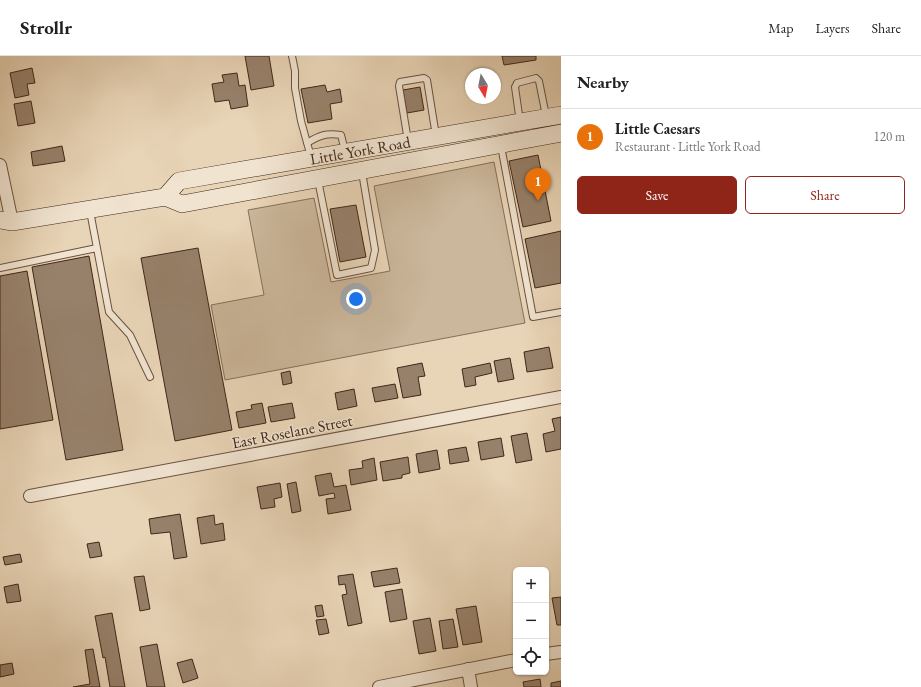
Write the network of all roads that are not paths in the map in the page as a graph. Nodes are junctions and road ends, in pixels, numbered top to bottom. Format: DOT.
graph roads {
  1 [pos="292,56"];
  2 [pos="557,118"];
  3 [pos="520,123"];
  4 [pos="497,127"];
  5 [pos="561,133"];
  6 [pos="437,137"];
  7 [pos="408,142"];
  8 [pos="501,144"];
  9 [pos="309,151"];
  10 [pos="0,165"];
  11 [pos="362,170"];
  12 [pos="318,178"];
  13 [pos="165,197"];
  14 [pos="89,210"];
  15 [pos="4,224"];
  16 [pos="97,248"];
  17 [pos="0,268"];
  18 [pos="561,312"];
  19 [pos="150,377"];
  20 [pos="561,397"];
  21 [pos="30,496"];
  22 [pos="561,652"];
  23 [pos="549,654"];
  24 [pos="513,661"];
  25 [pos="468,670"];
  26 [pos="379,687"];
  27 [pos="471,687"];
  1 -- 9 [label="lane"];
  2 -- 3 [label="main road, Little York Road"];
  2 -- 3 [label="lane"];
  3 -- 4 [label="main road, Little York Road"];
  4 -- 6 [label="main road, Little York Road"];
  4 -- 8 [label="main road"];
  5 -- 8 [label="main road, Little York Road"];
  6 -- 7 [label="main road, Little York Road"];
  6 -- 7 [label="lane"];
  7 -- 9 [label="main road, Little York Road"];
  8 -- 11 [label="main road, Little York Road"];
  8 -- 18 [label="lane"];
  9 -- 12 [label="main road"];
  9 -- 13 [label="main road, Little York Road"];
  10 -- 15 [label="street"];
  11 -- 12 [label="main road, Little York Road"];
  11 -- 12 [label="lane"];
  12 -- 13 [label="main road, Little York Road"];
  13 -- 14 [label="main road, Little York Road"];
  14 -- 15 [label="main road, Little York Road"];
  14 -- 16 [label="lane"];
  16 -- 17 [label="lane"];
  16 -- 19 [label="lane"];
  20 -- 21 [label="street, East Roselane Street"];
  22 -- 23 [label="street"];
  24 -- 25 [label="street"];
  25 -- 26 [label="street"];
  25 -- 27 [label="street"];
}
